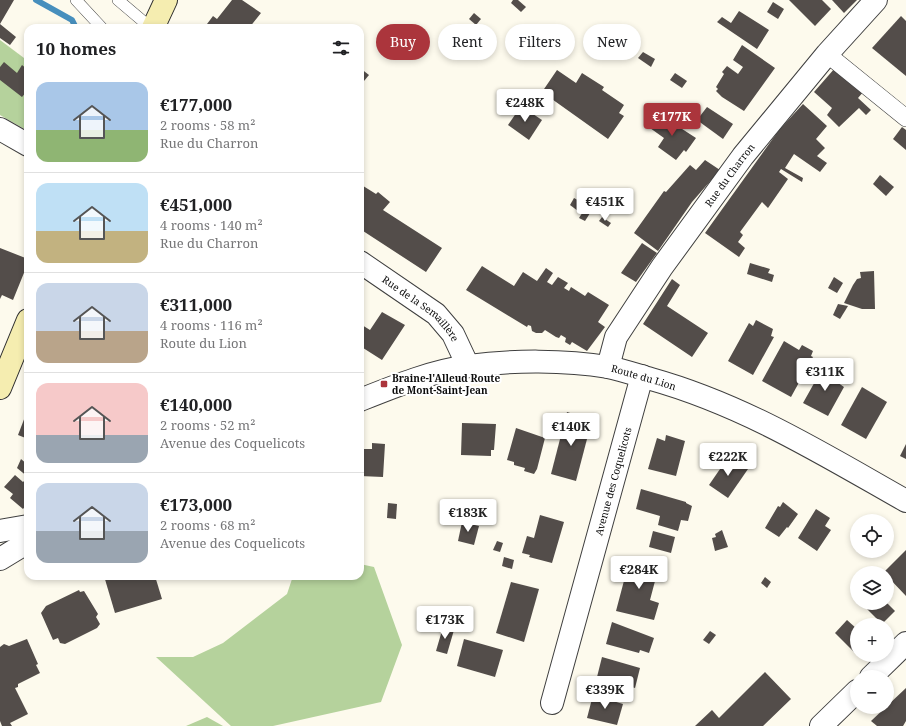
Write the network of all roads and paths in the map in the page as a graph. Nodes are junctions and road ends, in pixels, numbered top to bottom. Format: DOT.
graph roads {
  1 [pos="76,0"];
  2 [pos="118,0"];
  3 [pos="166,0"];
  4 [pos="876,0"];
  5 [pos="98,24"];
  6 [pos="147,24"];
  7 [pos="154,24"];
  8 [pos="827,54"];
  9 [pos="906,118"];
  10 [pos="0,129"];
  11 [pos="24,143"];
  12 [pos="364,265"];
  13 [pos="24,330"];
  14 [pos="468,366"];
  15 [pos="608,367"];
  16 [pos="642,376"];
  17 [pos="0,388"];
  18 [pos="364,399"];
  19 [pos="906,501"];
  20 [pos="24,527"];
  21 [pos="0,531"];
  22 [pos="24,544"];
  23 [pos="0,559"];
  24 [pos="906,643"];
  25 [pos="878,670"];
  26 [pos="850,698"];
  27 [pos="552,703"];
  28 [pos="821,726"];
  1 -- 5 [label="lane"];
  2 -- 6 [label="lane"];
  3 -- 7 [label="main road"];
  4 -- 8 [label="street, Rue du Charron"];
  8 -- 9 [label="street"];
  8 -- 15 [label="street, Rue du Charron"];
  10 -- 11 [label="street"];
  12 -- 14 [label="street, Rue de la Semaillère"];
  13 -- 17 [label="main road"];
  14 -- 15 [label="street, Route du Lion"];
  14 -- 18 [label="street, Route du Lion"];
  15 -- 16 [label="street, Route du Lion"];
  16 -- 19 [label="street, Route du Lion"];
  16 -- 27 [label="street, Avenue des Coquelicots"];
  20 -- 21 [label="street"];
  22 -- 23 [label="street"];
  24 -- 25 [label="street"];
  26 -- 28 [label="street"];
}
